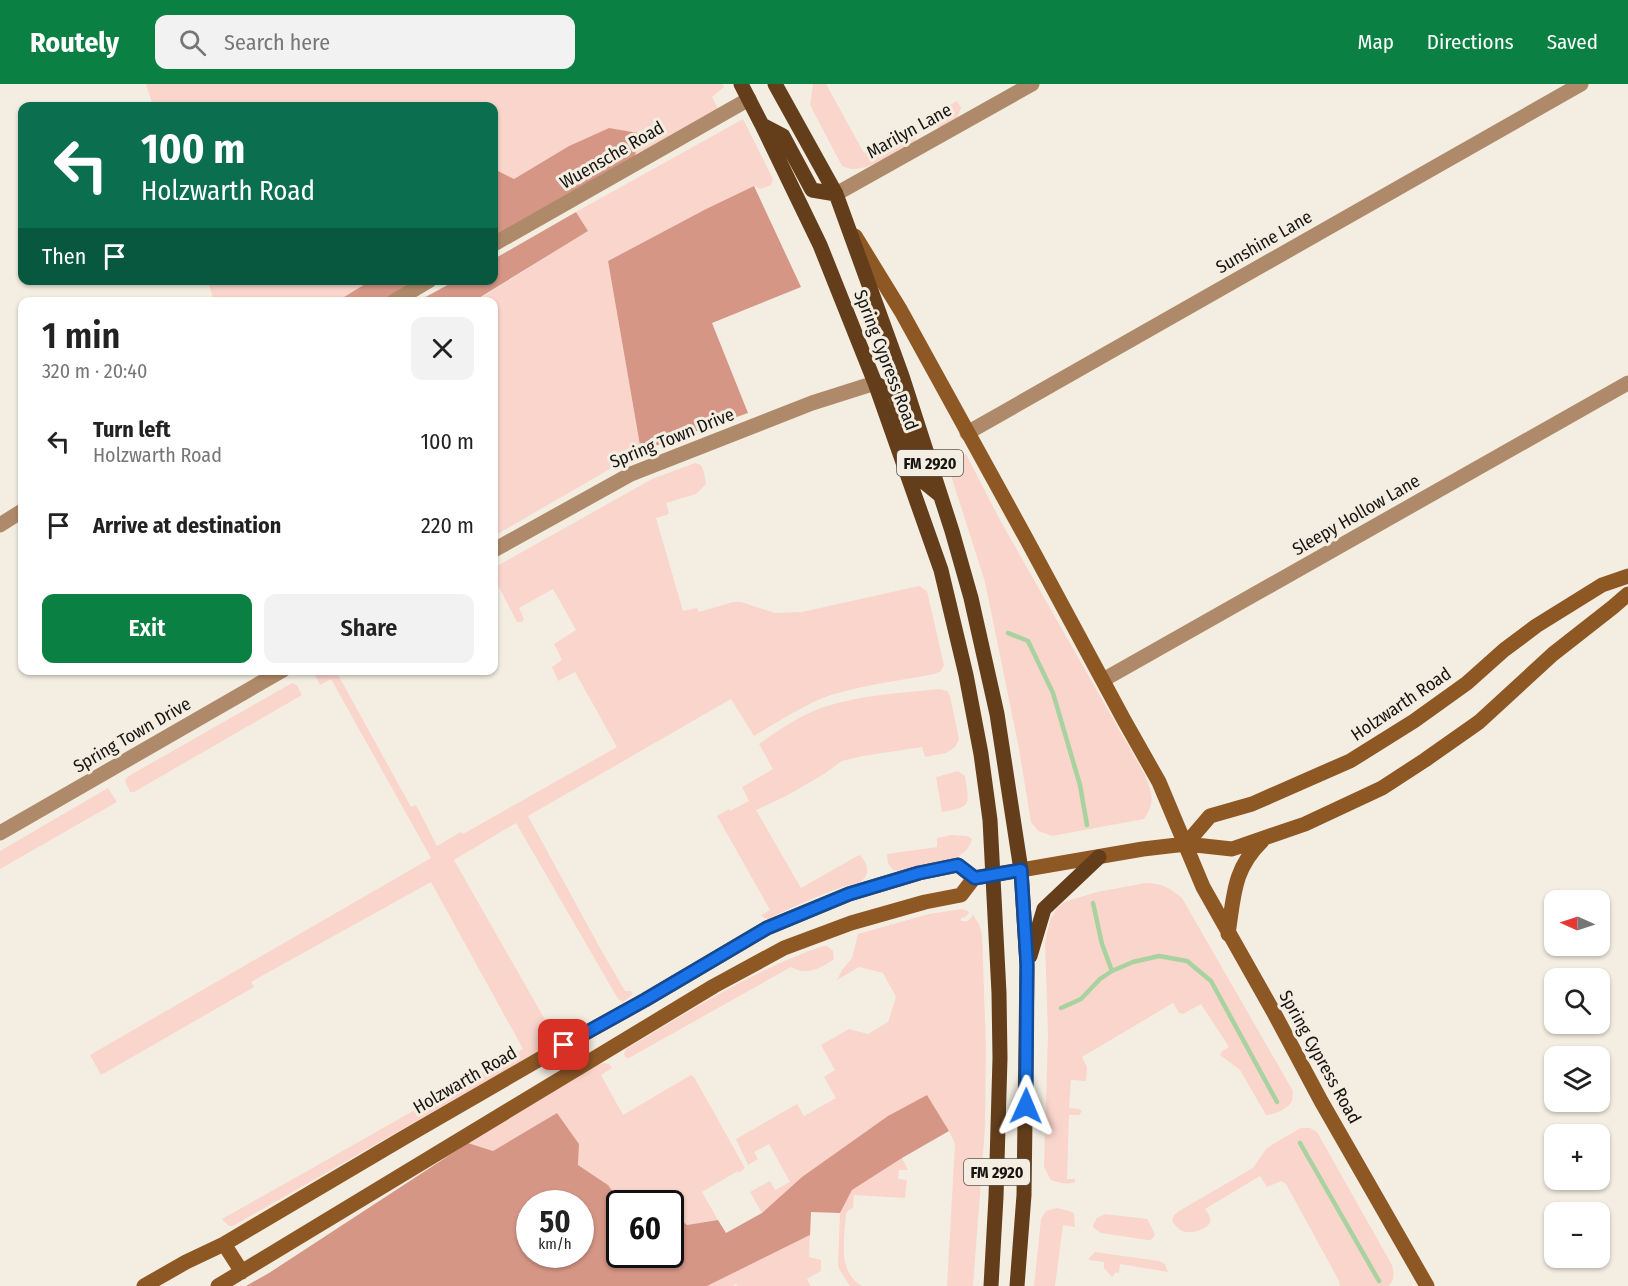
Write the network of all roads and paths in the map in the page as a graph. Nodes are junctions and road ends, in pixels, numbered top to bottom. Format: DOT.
graph roads {
  1 [pos="741,84"];
  2 [pos="775,84"];
  3 [pos="1032,84"];
  4 [pos="1581,84"];
  5 [pos="749,99"];
  6 [pos="762,125"];
  7 [pos="836,194"];
  8 [pos="844,218"];
  9 [pos="498,242"];
  10 [pos="422,285"];
  11 [pos="401,297"];
  12 [pos="875,383"];
  13 [pos="1628,383"];
  14 [pos="967,433"];
  15 [pos="941,496"];
  16 [pos="18,514"];
  17 [pos="0,525"];
  18 [pos="498,548"];
  19 [pos="1628,576"];
  20 [pos="1628,594"];
  21 [pos="274,675"];
  22 [pos="1103,680"];
  23 [pos="0,833"];
  24 [pos="1265,839"];
  25 [pos="1186,844"];
  26 [pos="1099,857"];
  27 [pos="1021,870"];
  28 [pos="994,876"];
  29 [pos="975,878"];
  30 [pos="1228,934"];
  31 [pos="1027,965"];
  32 [pos="599,1026"];
  33 [pos="611,1048"];
  34 [pos="224,1244"];
  35 [pos="242,1272"];
  36 [pos="144,1286"];
  37 [pos="218,1286"];
  38 [pos="991,1286"];
  39 [pos="1017,1286"];
  40 [pos="1427,1286"];
  1 -- 5 [label="main road, Spring Cypress Road / FM 2920"];
  2 -- 7 [label="main road, Spring Cypress Road / FM 2920"];
  3 -- 7 [label="street, Marilyn Lane"];
  4 -- 14 [label="street, Sunshine Lane"];
  5 -- 6 [label="main road, Spring Cypress Road / FM 2920"];
  5 -- 9 [label="street, Wuensche Road"];
  6 -- 7 [label="main road"];
  6 -- 12 [label="main road, Spring Cypress Road / FM 2920"];
  7 -- 8 [label="main road, Spring Cypress Road / FM 2920"];
  8 -- 14 [label="main road, Spring Cypress Road"];
  8 -- 15 [label="main road, Spring Cypress Road / FM 2920"];
  10 -- 11 [label="street"];
  12 -- 15 [label="main road"];
  12 -- 18 [label="street, Spring Town Drive"];
  12 -- 28 [label="main road, Spring Cypress Road / FM 2920"];
  13 -- 22 [label="street, Sleepy Hollow Lane"];
  14 -- 22 [label="main road, Spring Cypress Road"];
  15 -- 27 [label="main road, Spring Cypress Road / FM 2920"];
  16 -- 17 [label="street"];
  19 -- 25 [label="main road, Holzwarth Road"];
  20 -- 24 [label="main road, Holzwarth Road"];
  21 -- 23 [label="street, Spring Town Drive"];
  22 -- 25 [label="main road, Spring Cypress Road"];
  24 -- 25 [label="main road, Holzwarth Road"];
  24 -- 30 [label="main road"];
  25 -- 26 [label="main road, Holzwarth Road"];
  25 -- 30 [label="main road, Spring Cypress Road"];
  26 -- 27 [label="main road, Holzwarth Road"];
  26 -- 31 [label="main road"];
  27 -- 28 [label="main road, Holzwarth Road"];
  27 -- 31 [label="main road, FM 2920 / FM 2920"];
  28 -- 29 [label="main road, Holzwarth Road"];
  28 -- 38 [label="main road, FM 2920 / FM 2920"];
  29 -- 32 [label="main road, Holzwarth Road"];
  29 -- 33 [label="main road"];
  30 -- 40 [label="main road, Spring Cypress Road"];
  31 -- 39 [label="main road, FM 2920 / FM 2920"];
  32 -- 33 [label="main road"];
  32 -- 34 [label="main road, Holzwarth Road"];
  33 -- 35 [label="main road"];
  34 -- 35 [label="main road"];
  34 -- 36 [label="main road, Holzwarth Road"];
  35 -- 37 [label="main road"];
}
